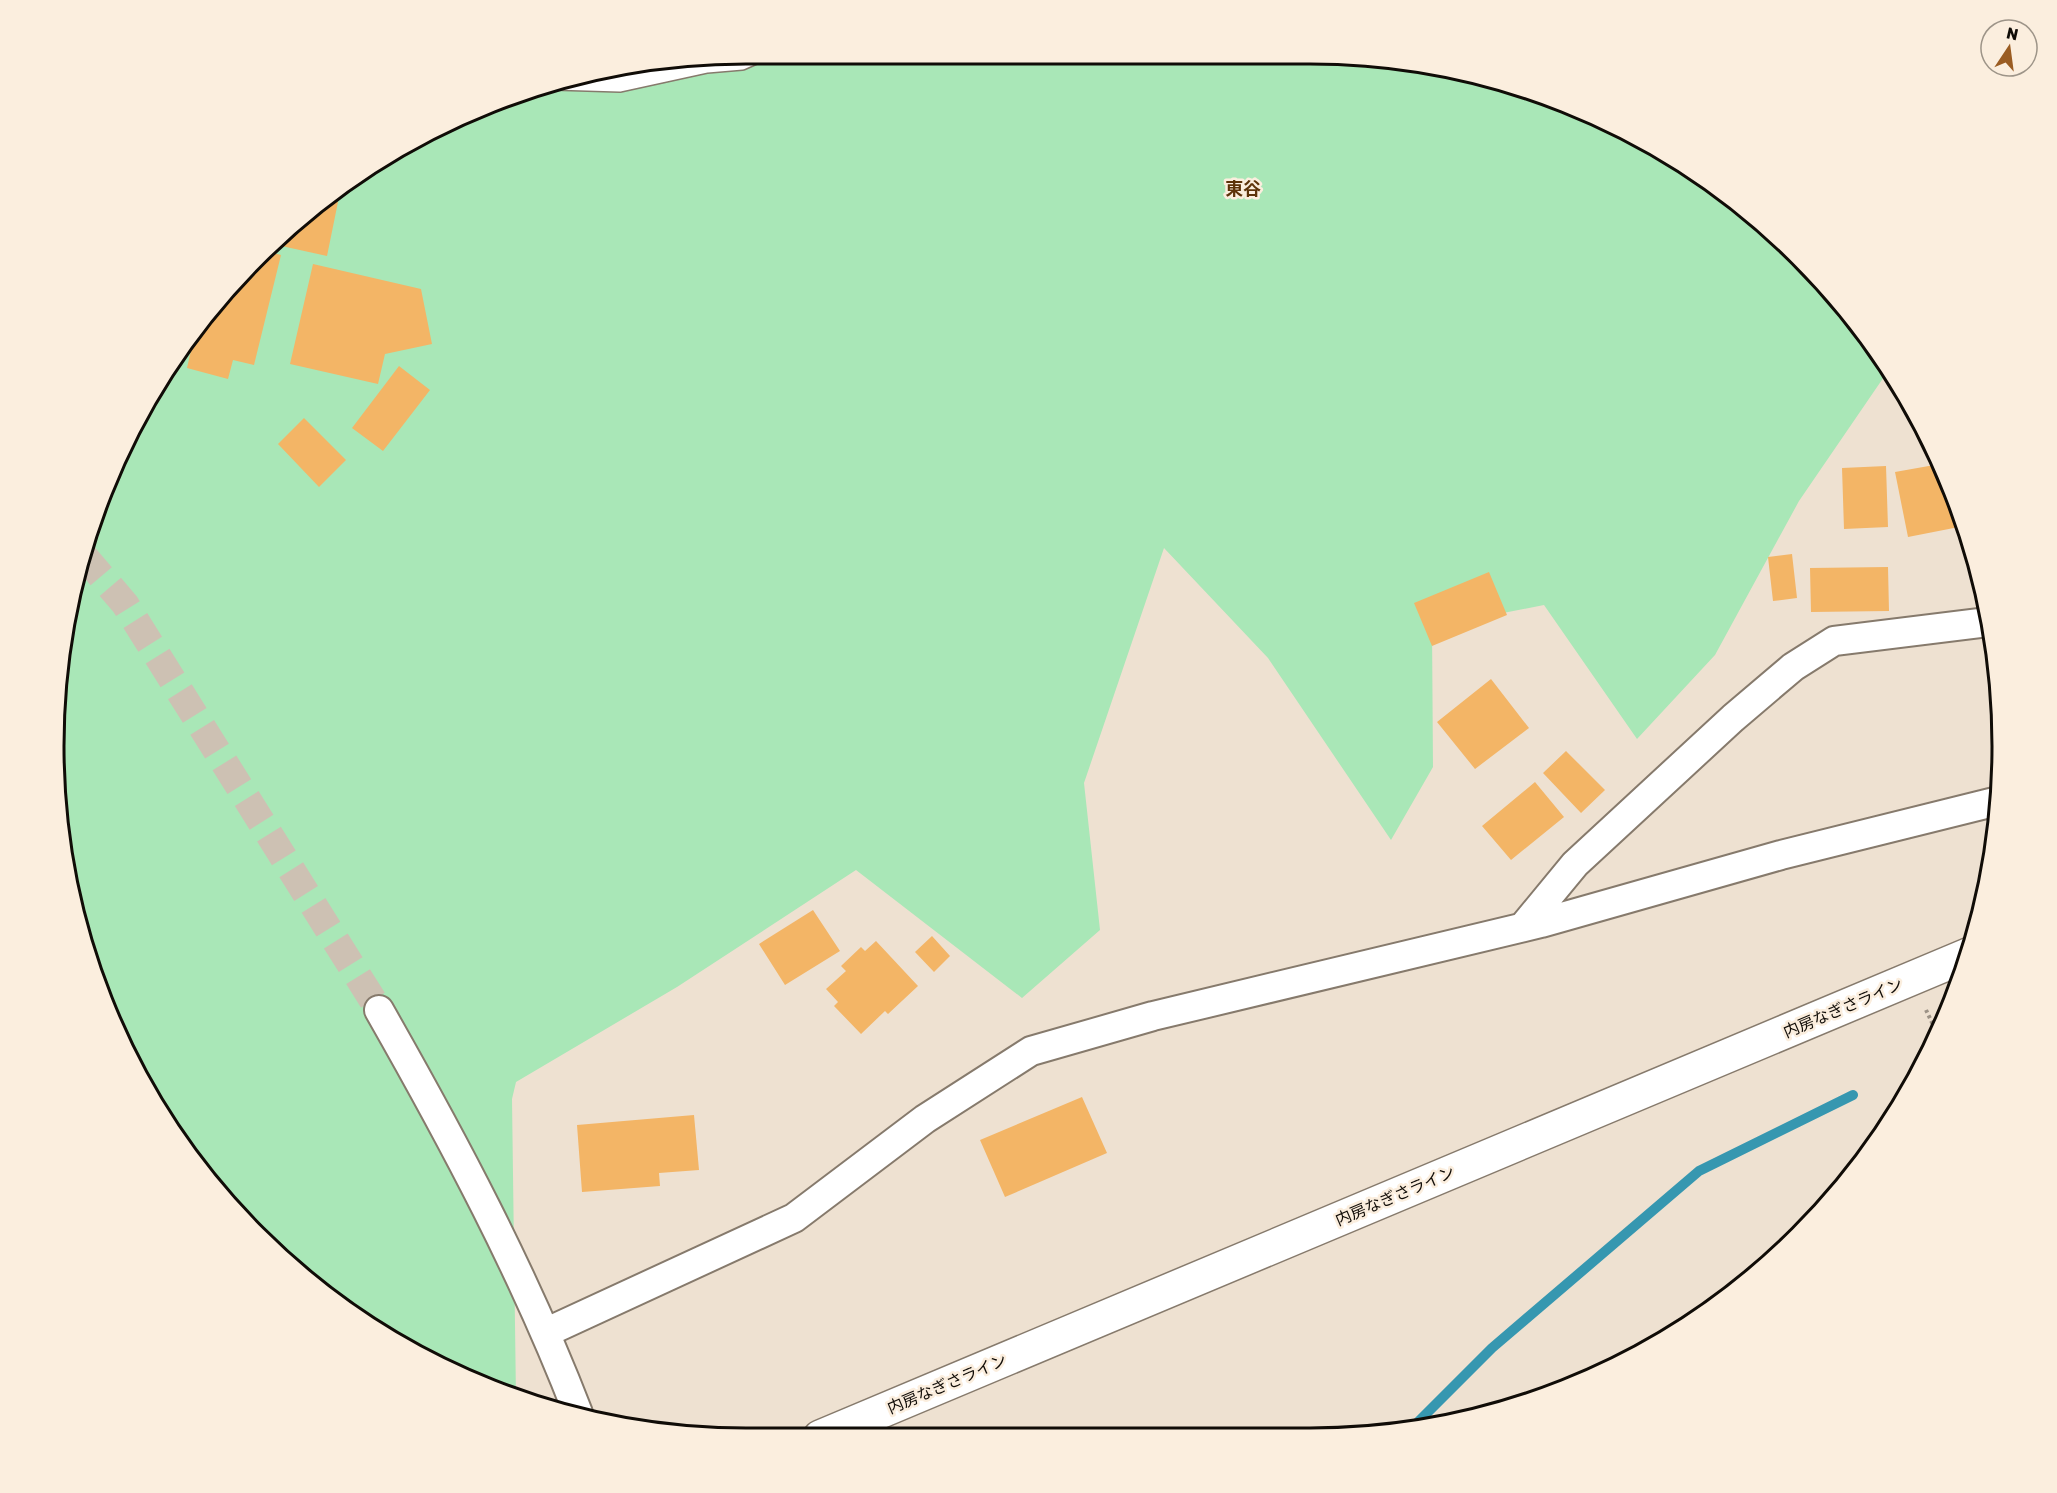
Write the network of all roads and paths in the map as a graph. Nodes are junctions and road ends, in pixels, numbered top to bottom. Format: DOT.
graph roads {
  1 [pos="703,66"];
  2 [pos="591,83"];
  3 [pos="1981,623"];
  4 [pos="1990,803"];
  5 [pos="1523,927"];
  6 [pos="1958,959"];
  7 [pos="379,1010"];
  8 [pos="547,1332"];
  9 [pos="575,1406"];
  10 [pos="841,1428"];
  1 -- 2 [label="lane"];
  3 -- 5 [label="street"];
  4 -- 5 [label="street"];
  5 -- 8 [label="street"];
  6 -- 10 [label="highway, 内房なぎさライン"];
  7 -- 8 [label="street"];
  8 -- 9 [label="street"];
}
